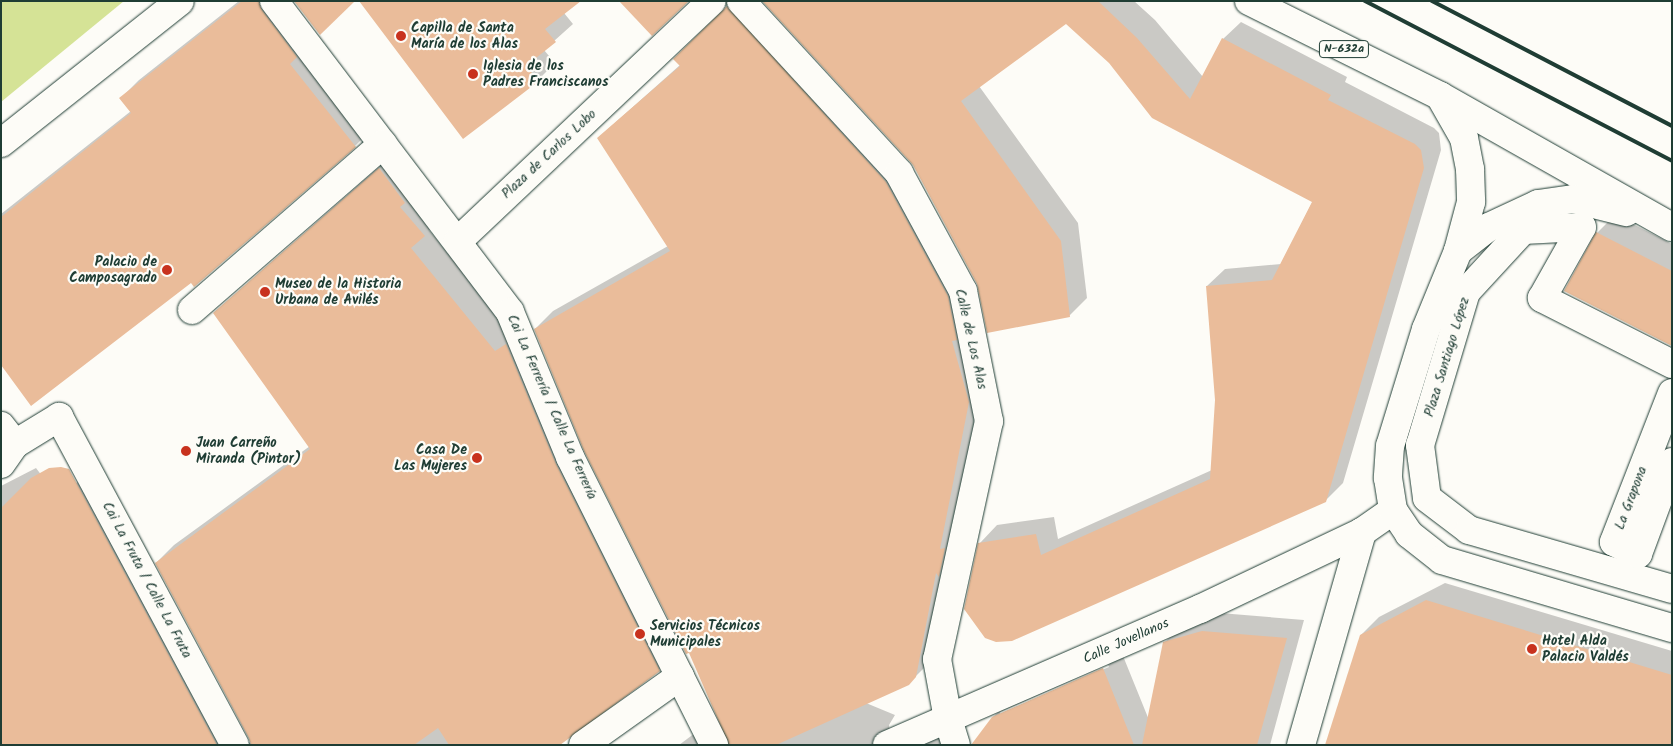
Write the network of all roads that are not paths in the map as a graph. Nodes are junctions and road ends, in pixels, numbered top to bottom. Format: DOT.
graph roads {
  1 [pos="180,1"];
  2 [pos="274,1"];
  3 [pos="712,1"];
  4 [pos="741,1"];
  5 [pos="1249,1"];
  6 [pos="1440,96"];
  7 [pos="1,143"];
  8 [pos="383,144"];
  9 [pos="1671,227"];
  10 [pos="458,241"];
  11 [pos="1458,251"];
  12 [pos="192,310"];
  13 [pos="1672,364"];
  14 [pos="1672,392"];
  15 [pos="6,445"];
  16 [pos="1672,462"];
  17 [pos="1393,510"];
  18 [pos="1362,532"];
  19 [pos="1672,589"];
  20 [pos="1672,628"];
  21 [pos="680,676"];
  22 [pos="952,732"];
  23 [pos="235,745"];
  24 [pos="583,745"];
  25 [pos="714,745"];
  26 [pos="887,745"];
  27 [pos="1301,745"];
  1 -- 7 [label="street"];
  2 -- 8 [label="street, Cai La Ferrería / Calle La Ferrería"];
  3 -- 10 [label="street, Plaza de Carlos Lobo"];
  4 -- 22 [label="street, Calle de Los Alas"];
  5 -- 6 [label="street, N-632a"];
  6 -- 9 [label="street"];
  6 -- 11 [label="street"];
  8 -- 12 [label="street"];
  8 -- 21 [label="street, Cai La Ferrería / Calle La Ferrería"];
  9 -- 11 [label="street"];
  11 -- 17 [label="street"];
  13 -- 19 [label="street, Plaza Santiago López"];
  14 -- 16 [label="street, La Grapona"];
  15 -- 23 [label="street, Cai La Fruta / Calle La Fruta"];
  17 -- 18 [label="street, Calle Jovellanos"];
  17 -- 20 [label="street"];
  18 -- 22 [label="street, Calle Jovellanos"];
  18 -- 27 [label="street"];
  21 -- 24 [label="street"];
  21 -- 25 [label="street, Cai La Ferrería / Calle La Ferrería"];
  22 -- 26 [label="street, Calle Jovellanos"];
}
